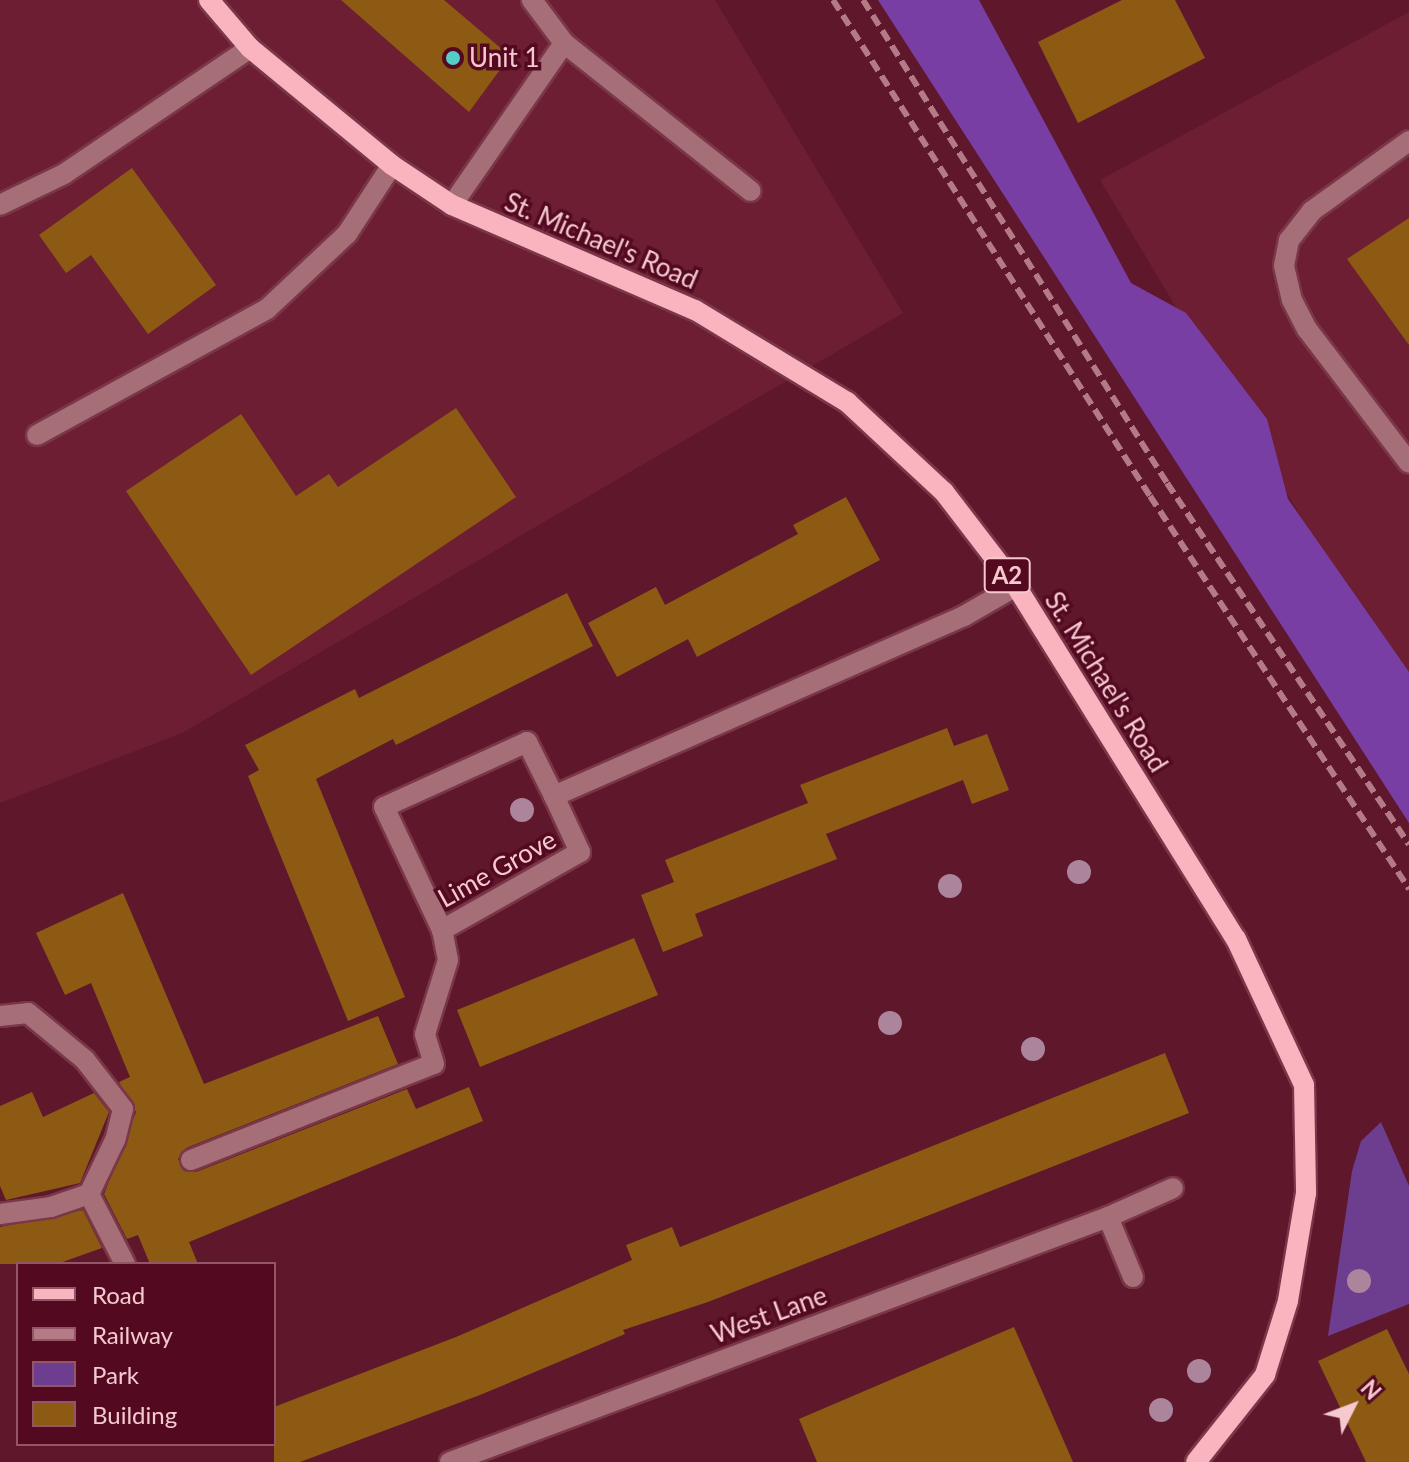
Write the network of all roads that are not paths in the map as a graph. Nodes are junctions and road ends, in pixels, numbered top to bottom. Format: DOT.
graph roads {
  1 [pos="209,0"];
  2 [pos="532,0"];
  3 [pos="564,43"];
  4 [pos="250,48"];
  5 [pos="1409,141"];
  6 [pos="392,165"];
  7 [pos="751,191"];
  8 [pos="0,205"];
  9 [pos="452,205"];
  10 [pos="37,435"];
  11 [pos="1409,463"];
  12 [pos="1016,586"];
  13 [pos="554,796"];
  14 [pos="442,930"];
  15 [pos="0,1016"];
  16 [pos="191,1160"];
  17 [pos="1173,1188"];
  18 [pos="89,1194"];
  19 [pos="0,1214"];
  20 [pos="1108,1217"];
  21 [pos="124,1262"];
  22 [pos="1133,1277"];
  23 [pos="450,1462"];
  24 [pos="1196,1462"];
  1 -- 4 [label="main road, St. Michael's Road / A2"];
  2 -- 3 [label="street"];
  3 -- 7 [label="street"];
  3 -- 9 [label="street"];
  4 -- 6 [label="main road, St. Michael's Road / A2"];
  4 -- 8 [label="street"];
  5 -- 11 [label="street"];
  6 -- 9 [label="main road, St. Michael's Road / A2"];
  6 -- 10 [label="street"];
  9 -- 12 [label="main road, St. Michael's Road / A2"];
  12 -- 13 [label="street, Lime Grove"];
  12 -- 24 [label="main road, St. Michael's Road / A2"];
  13 -- 14 [label="street, Lime Grove"];
  13 -- 14 [label="street, Lime Grove"];
  14 -- 16 [label="street"];
  15 -- 18 [label="street"];
  17 -- 20 [label="street, West Lane"];
  18 -- 19 [label="street"];
  18 -- 21 [label="street"];
  20 -- 22 [label="street"];
  20 -- 23 [label="street, West Lane"];
}
